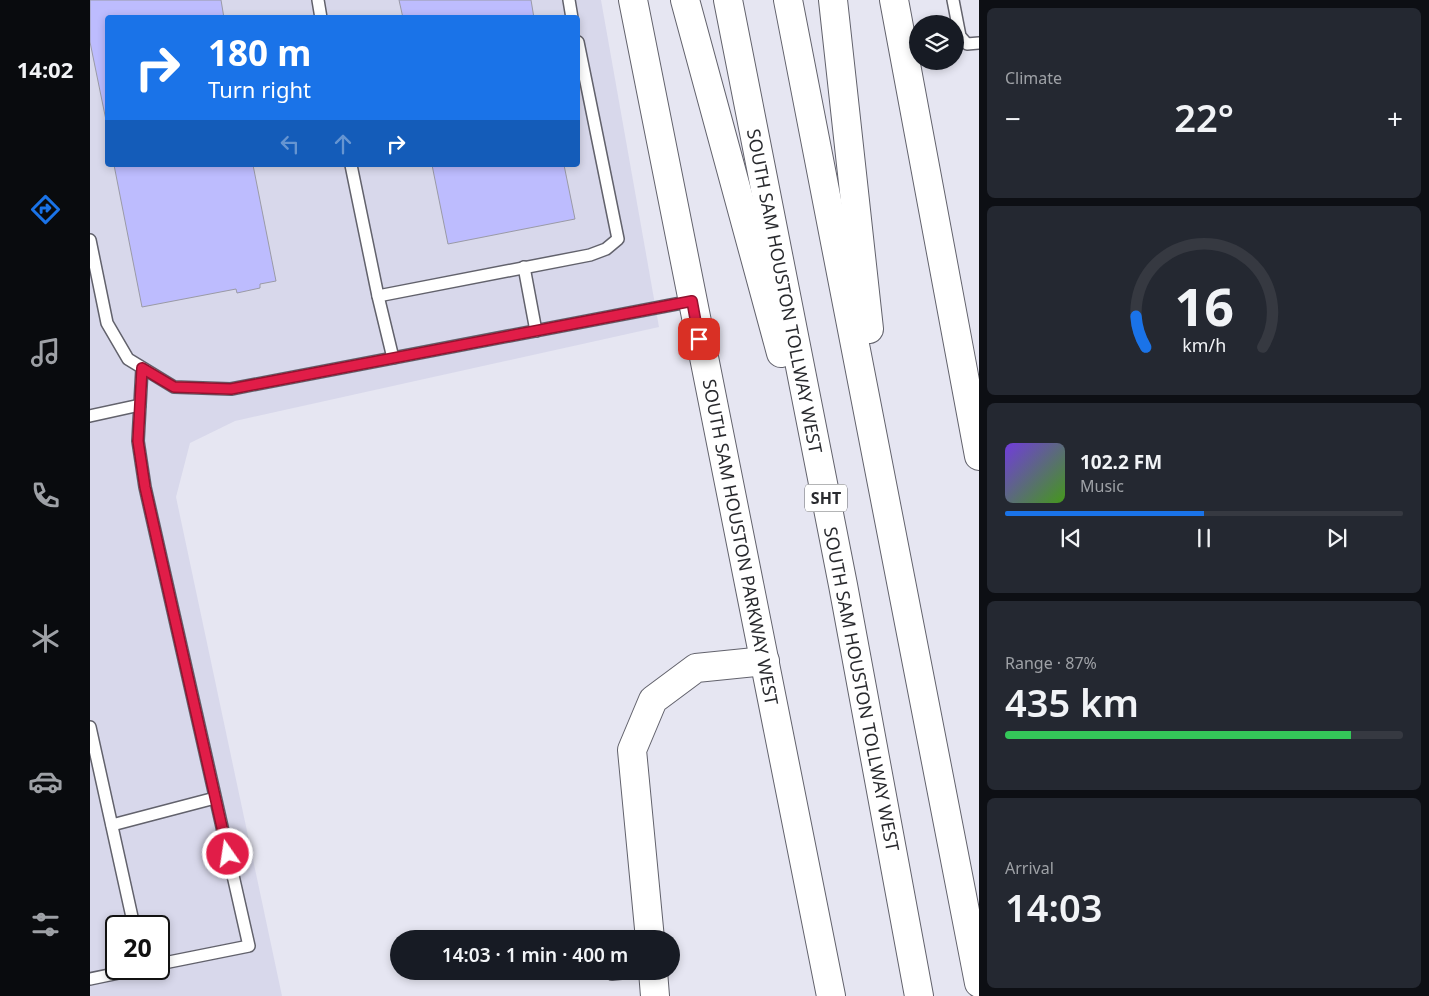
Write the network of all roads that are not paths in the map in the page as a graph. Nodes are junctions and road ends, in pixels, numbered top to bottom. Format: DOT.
graph roads {
  1 [pos="318,0"];
  2 [pos="569,0"];
  3 [pos="633,0"];
  4 [pos="685,0"];
  5 [pos="728,0"];
  6 [pos="788,0"];
  7 [pos="833,0"];
  8 [pos="894,0"];
  9 [pos="953,0"];
  10 [pos="320,15"];
  11 [pos="572,15"];
  12 [pos="979,43"];
  13 [pos="580,52"];
  14 [pos="351,167"];
  15 [pos="90,240"];
  16 [pos="524,267"];
  17 [pos="378,296"];
  18 [pos="692,301"];
  19 [pos="536,331"];
  20 [pos="393,358"];
  21 [pos="142,368"];
  22 [pos="140,405"];
  23 [pos="90,416"];
  24 [pos="979,456"];
  25 [pos="890,519"];
  26 [pos="843,585"];
  27 [pos="765,661"];
  28 [pos="90,727"];
  29 [pos="215,798"];
  30 [pos="112,825"];
  31 [pos="132,915"];
  32 [pos="649,930"];
  33 [pos="170,962"];
  34 [pos="105,976"];
  35 [pos="90,979"];
  36 [pos="654,980"];
  37 [pos="979,983"];
  38 [pos="655,996"];
  39 [pos="831,996"];
  40 [pos="919,996"];
  1 -- 10 [label="lane"];
  2 -- 11 [label="lane"];
  3 -- 18 [label="main road, SOUTH SAM HOUSTON PARKWAY WEST"];
  4 -- 26 [label="main road"];
  5 -- 26 [label="main road, SOUTH SAM HOUSTON TOLLWAY WEST / SHT"];
  6 -- 25 [label="main road"];
  7 -- 25 [label="main road"];
  8 -- 24 [label="main road"];
  9 -- 12 [label="lane"];
  13 -- 16 [label="lane"];
  14 -- 17 [label="lane"];
  15 -- 21 [label="lane"];
  16 -- 17 [label="lane"];
  16 -- 19 [label="lane"];
  17 -- 20 [label="lane"];
  18 -- 19 [label="lane"];
  18 -- 27 [label="main road, SOUTH SAM HOUSTON PARKWAY WEST"];
  19 -- 20 [label="lane"];
  20 -- 21 [label="lane"];
  21 -- 22 [label="lane"];
  22 -- 23 [label="lane"];
  22 -- 29 [label="lane"];
  25 -- 37 [label="main road"];
  26 -- 40 [label="main road, SOUTH SAM HOUSTON TOLLWAY WEST / SHT"];
  27 -- 32 [label="main road"];
  27 -- 39 [label="main road, SOUTH SAM HOUSTON PARKWAY WEST"];
  28 -- 30 [label="lane"];
  29 -- 30 [label="lane"];
  29 -- 33 [label="lane"];
  30 -- 31 [label="lane"];
  34 -- 35 [label="lane"];
  36 -- 38 [label="main road"];
}
